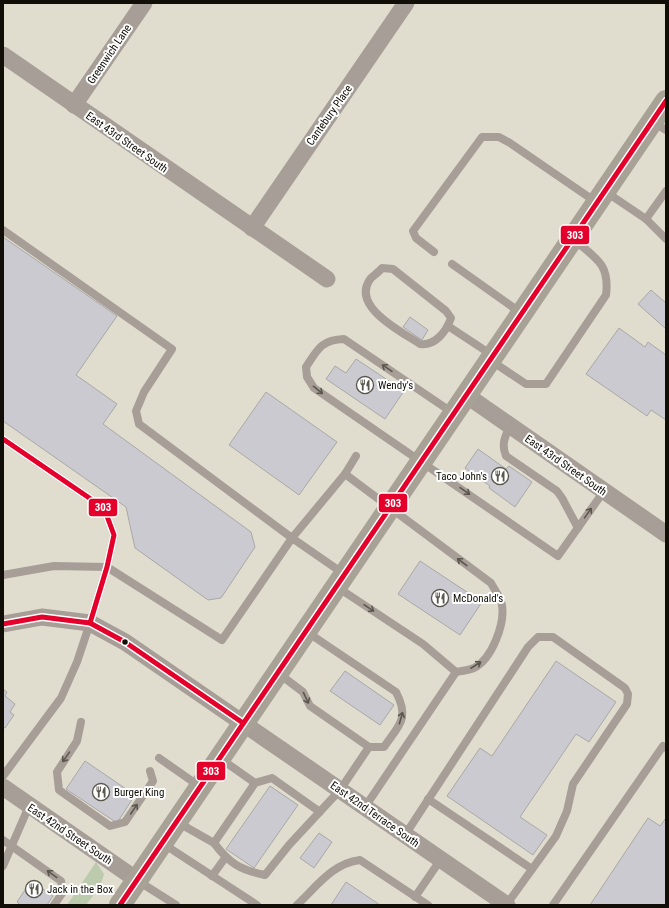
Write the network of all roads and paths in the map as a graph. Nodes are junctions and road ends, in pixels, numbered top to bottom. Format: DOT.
graph roads {
  1 [pos="144,3"];
  2 [pos="406,3"];
  3 [pos="3,55"];
  4 [pos="666,101"];
  5 [pos="74,105"];
  6 [pos="659,126"];
  7 [pos="666,191"];
  8 [pos="601,197"];
  9 [pos="646,219"];
  10 [pos="252,228"];
  11 [pos="3,230"];
  12 [pos="573,238"];
  13 [pos="666,239"];
  14 [pos="434,252"];
  15 [pos="452,264"];
  16 [pos="327,279"];
  17 [pos="522,313"];
  18 [pos="448,326"];
  19 [pos="492,358"];
  20 [pos="466,395"];
  21 [pos="454,413"];
  22 [pos="510,426"];
  23 [pos="3,438"];
  24 [pos="356,456"];
  25 [pos="422,460"];
  26 [pos="345,474"];
  27 [pos="604,491"];
  28 [pos="390,508"];
  29 [pos="578,528"];
  30 [pos="666,534"];
  31 [pos="292,538"];
  32 [pos="107,567"];
  33 [pos="3,575"];
  34 [pos="340,580"];
  35 [pos="90,623"];
  36 [pos="3,624"];
  37 [pos="306,631"];
  38 [pos="456,672"];
  39 [pos="277,673"];
  40 [pos="81,722"];
  41 [pos="243,723"];
  42 [pos="369,747"];
  43 [pos="666,748"];
  44 [pos="160,758"];
  45 [pos="219,758"];
  46 [pos="150,771"];
  47 [pos="3,776"];
  48 [pos="254,783"];
  49 [pos="3,787"];
  50 [pos="200,787"];
  51 [pos="340,790"];
  52 [pos="428,800"];
  53 [pos="29,806"];
  54 [pos="365,807"];
  55 [pos="320,812"];
  56 [pos="176,822"];
  57 [pos="406,835"];
  58 [pos="3,840"];
  59 [pos="162,843"];
  60 [pos="214,843"];
  61 [pos="11,844"];
  62 [pos="225,858"];
  63 [pos="441,859"];
  64 [pos="3,866"];
  65 [pos="532,869"];
  66 [pos="212,876"];
  67 [pos="137,880"];
  68 [pos="415,897"];
  69 [pos="54,905"];
  70 [pos="120,905"];
  71 [pos="176,905"];
  72 [pos="257,905"];
  73 [pos="297,905"];
  74 [pos="428,905"];
  75 [pos="507,905"];
  76 [pos="553,905"];
  1 -- 5 [label="street, Greenwich Lane"];
  2 -- 10 [label="street, Cantebury Place"];
  3 -- 5 [label="street, East 43rd Street South"];
  4 -- 6 [label="main road"];
  5 -- 10 [label="street, East 43rd Street South"];
  6 -- 8 [label="main road"];
  7 -- 9 [label="lane"];
  8 -- 9 [label="lane"];
  8 -- 12 [label="main road"];
  8 -- 14 [label="lane"];
  9 -- 13 [label="lane"];
  10 -- 16 [label="street, East 43rd Street South"];
  11 -- 31 [label="lane"];
  12 -- 17 [label="main road"];
  12 -- 19 [label="lane"];
  15 -- 17 [label="lane"];
  17 -- 19 [label="main road"];
  18 -- 18 [label="lane"];
  18 -- 19 [label="lane"];
  19 -- 20 [label="main road"];
  20 -- 21 [label="main road"];
  20 -- 22 [label="street, East 43rd Street South"];
  21 -- 25 [label="main road"];
  21 -- 25 [label="lane, one-way"];
  22 -- 27 [label="street, East 43rd Street South"];
  22 -- 29 [label="lane"];
  23 -- 32 [label="lane"];
  24 -- 26 [label="lane"];
  25 -- 28 [label="main road"];
  25 -- 29 [label="lane, one-way"];
  26 -- 28 [label="lane"];
  26 -- 31 [label="lane"];
  29 -- 27 [label="lane, one-way"];
  27 -- 30 [label="street, East 43rd Street South"];
  28 -- 34 [label="main road"];
  38 -- 28 [label="lane, one-way"];
  31 -- 32 [label="lane"];
  31 -- 34 [label="lane"];
  32 -- 33 [label="lane"];
  32 -- 35 [label="lane"];
  34 -- 37 [label="main road"];
  34 -- 38 [label="lane, one-way"];
  35 -- 36 [label="street"];
  35 -- 41 [label="street, East 42nd Terrace South"];
  35 -- 47 [label="lane"];
  37 -- 39 [label="main road"];
  42 -- 37 [label="lane, one-way"];
  38 -- 54 [label="lane"];
  39 -- 41 [label="main road"];
  39 -- 42 [label="lane, one-way"];
  40 -- 46 [label="lane, one-way"];
  41 -- 45 [label="main road"];
  41 -- 51 [label="street, East 42nd Terrace South"];
  42 -- 51 [label="lane"];
  43 -- 76 [label="lane"];
  44 -- 50 [label="lane"];
  45 -- 48 [label="lane"];
  45 -- 50 [label="main road"];
  48 -- 55 [label="lane"];
  48 -- 60 [label="lane"];
  49 -- 53 [label="street, East 42nd Street South"];
  50 -- 56 [label="main road"];
  51 -- 54 [label="street, East 42nd Terrace South"];
  51 -- 55 [label="lane"];
  52 -- 57 [label="lane"];
  52 -- 65 [label="lane"];
  52 -- 65 [label="lane"];
  53 -- 61 [label="lane"];
  53 -- 67 [label="street, East 42nd Street South"];
  54 -- 57 [label="street, East 42nd Terrace South"];
  55 -- 62 [label="lane"];
  56 -- 59 [label="main road"];
  56 -- 60 [label="lane"];
  57 -- 63 [label="street, East 42nd Terrace South"];
  58 -- 61 [label="lane"];
  59 -- 66 [label="lane"];
  59 -- 67 [label="main road"];
  60 -- 62 [label="lane"];
  61 -- 64 [label="lane"];
  69 -- 61 [label="lane, one-way"];
  62 -- 66 [label="lane"];
  63 -- 68 [label="lane"];
  63 -- 75 [label="street, East 42nd Terrace South"];
  65 -- 75 [label="lane"];
  66 -- 72 [label="lane"];
  67 -- 70 [label="main road"];
  67 -- 71 [label="lane"];
  68 -- 73 [label="lane"];
  68 -- 74 [label="lane"];
}
